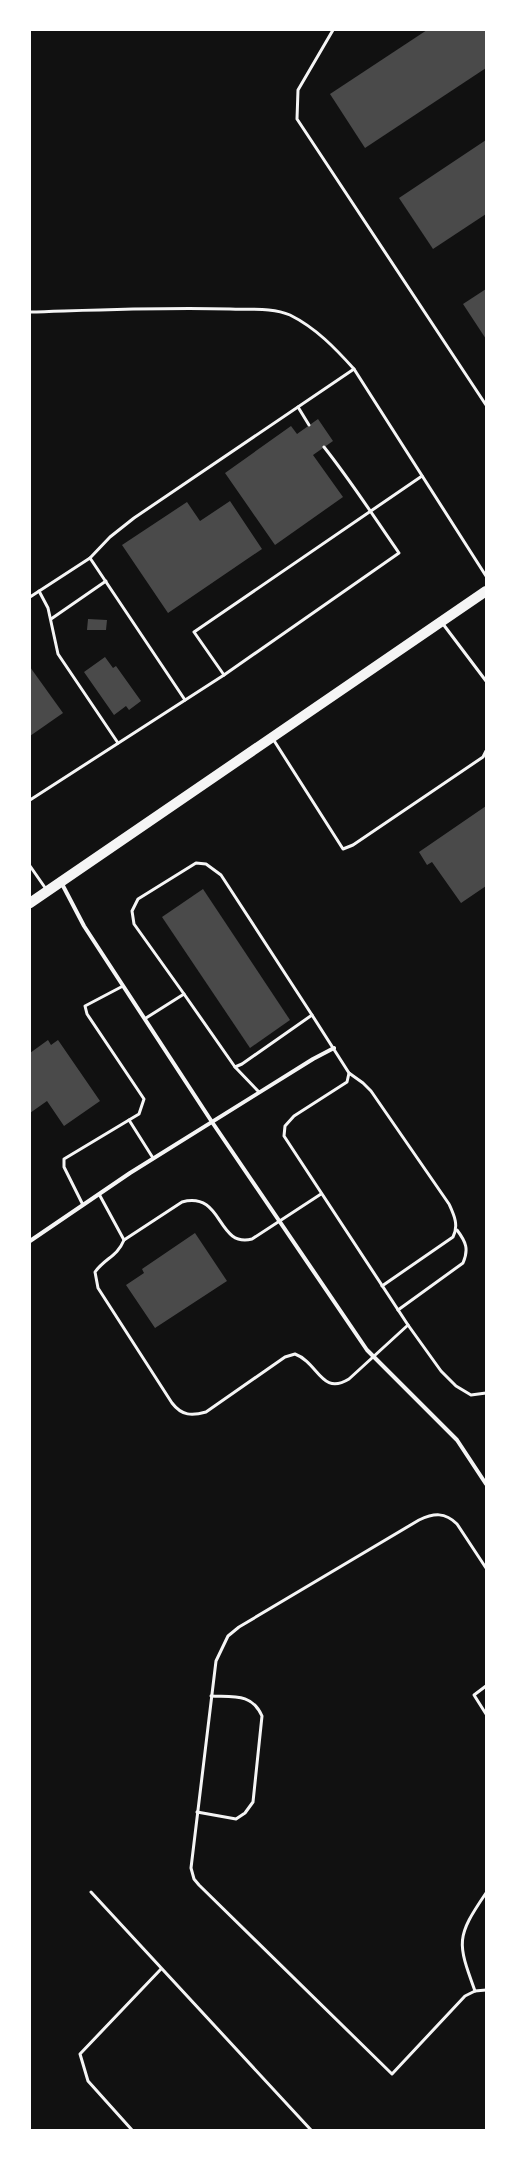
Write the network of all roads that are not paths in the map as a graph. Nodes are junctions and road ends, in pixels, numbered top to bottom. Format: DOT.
graph roads {
  1 [pos="333,30"];
  2 [pos="30,312"];
  3 [pos="354,369"];
  4 [pos="486,406"];
  5 [pos="298,407"];
  6 [pos="309,425"];
  7 [pos="324,447"];
  8 [pos="422,476"];
  9 [pos="371,512"];
  10 [pos="90,558"];
  11 [pos="486,576"];
  12 [pos="106,581"];
  13 [pos="39,591"];
  14 [pos="486,592"];
  15 [pos="30,597"];
  16 [pos="51,619"];
  17 [pos="441,622"];
  18 [pos="224,675"];
  19 [pos="486,681"];
  20 [pos="185,700"];
  21 [pos="272,737"];
  22 [pos="118,743"];
  23 [pos="486,751"];
  24 [pos="30,800"];
  25 [pos="30,866"];
  26 [pos="60,882"];
  27 [pos="47,891"];
  28 [pos="30,903"];
  29 [pos="123,986"];
  30 [pos="184,994"];
  31 [pos="312,1015"];
  32 [pos="146,1018"];
  33 [pos="334,1048"];
  34 [pos="235,1067"];
  35 [pos="349,1073"];
  36 [pos="259,1092"];
  37 [pos="129,1120"];
  38 [pos="212,1122"];
  39 [pos="153,1158"];
  40 [pos="99,1194"];
  41 [pos="321,1194"];
  42 [pos="83,1205"];
  43 [pos="280,1222"];
  44 [pos="457,1230"];
  45 [pos="124,1240"];
  46 [pos="30,1241"];
  47 [pos="382,1286"];
  48 [pos="398,1310"];
  49 [pos="408,1325"];
  50 [pos="374,1357"];
  51 [pos="486,1393"];
  52 [pos="486,1484"];
  53 [pos="486,1568"];
  54 [pos="486,1686"];
  55 [pos="211,1696"];
  56 [pos="486,1714"];
  57 [pos="196,1812"];
  58 [pos="91,1892"];
  59 [pos="486,1893"];
  60 [pos="161,1969"];
  61 [pos="475,1990"];
  62 [pos="486,1990"];
  63 [pos="132,2130"];
  64 [pos="311,2130"];
  1 -- 4 [label="lane"];
  2 -- 3 [label="lane"];
  3 -- 5 [label="lane"];
  3 -- 8 [label="lane"];
  5 -- 6 [label="lane"];
  5 -- 10 [label="lane"];
  7 -- 9 [label="lane"];
  8 -- 9 [label="lane"];
  8 -- 11 [label="lane"];
  9 -- 18 [label="lane"];
  9 -- 18 [label="lane"];
  10 -- 12 [label="lane"];
  10 -- 13 [label="lane"];
  12 -- 16 [label="lane"];
  12 -- 20 [label="lane"];
  13 -- 15 [label="lane"];
  13 -- 16 [label="lane"];
  14 -- 17 [label="main road"];
  16 -- 22 [label="lane"];
  17 -- 19 [label="lane"];
  17 -- 21 [label="main road"];
  18 -- 20 [label="lane"];
  20 -- 22 [label="lane"];
  21 -- 23 [label="lane"];
  21 -- 26 [label="main road"];
  22 -- 24 [label="lane"];
  25 -- 27 [label="lane"];
  26 -- 27 [label="main road"];
  26 -- 29 [label="street"];
  27 -- 28 [label="main road"];
  29 -- 32 [label="street"];
  29 -- 37 [label="lane"];
  30 -- 31 [label="lane"];
  30 -- 32 [label="lane"];
  30 -- 34 [label="lane"];
  31 -- 33 [label="lane"];
  31 -- 34 [label="lane"];
  32 -- 38 [label="street"];
  33 -- 35 [label="lane"];
  33 -- 36 [label="street"];
  34 -- 36 [label="lane"];
  35 -- 41 [label="lane"];
  35 -- 44 [label="lane"];
  36 -- 38 [label="street"];
  37 -- 39 [label="lane"];
  37 -- 42 [label="lane"];
  38 -- 39 [label="street"];
  38 -- 43 [label="street"];
  39 -- 40 [label="street"];
  40 -- 42 [label="street"];
  40 -- 45 [label="lane"];
  41 -- 43 [label="lane"];
  41 -- 47 [label="lane"];
  42 -- 46 [label="street"];
  43 -- 45 [label="lane"];
  43 -- 50 [label="street"];
  44 -- 47 [label="lane"];
  44 -- 48 [label="lane"];
  45 -- 50 [label="lane"];
  47 -- 48 [label="lane"];
  48 -- 49 [label="lane"];
  49 -- 50 [label="lane"];
  49 -- 51 [label="lane"];
  50 -- 52 [label="street"];
  53 -- 55 [label="lane"];
  54 -- 56 [label="lane"];
  55 -- 57 [label="lane"];
  55 -- 57 [label="lane"];
  57 -- 61 [label="lane"];
  58 -- 60 [label="lane"];
  59 -- 61 [label="lane"];
  60 -- 63 [label="lane"];
  60 -- 64 [label="lane"];
  61 -- 62 [label="lane"];
}
